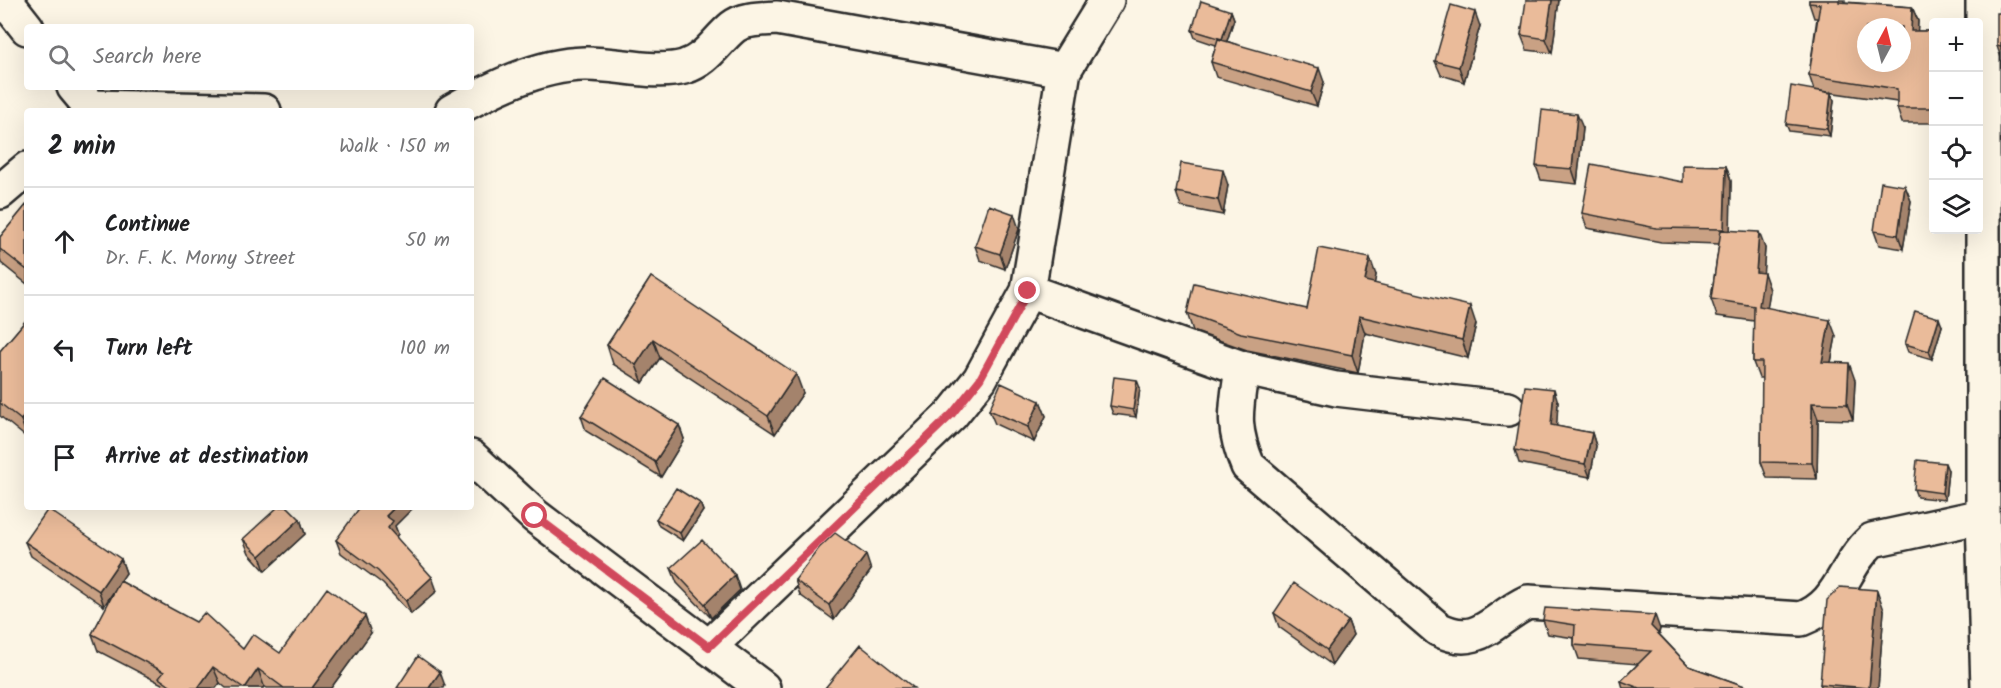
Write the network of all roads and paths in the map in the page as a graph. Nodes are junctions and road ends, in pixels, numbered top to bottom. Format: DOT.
graph roads {
  1 [pos="5,0"];
  2 [pos="1107,0"];
  3 [pos="1983,0"];
  4 [pos="24,24"];
  5 [pos="1065,70"];
  6 [pos="86,104"];
  7 [pos="188,108"];
  8 [pos="457,108"];
  9 [pos="24,172"];
  10 [pos="0,192"];
  11 [pos="1028,291"];
  12 [pos="1992,328"];
  13 [pos="1242,368"];
  14 [pos="1508,409"];
  15 [pos="474,460"];
  16 [pos="1983,516"];
  17 [pos="709,647"];
  18 [pos="763,688"];
  19 [pos="1988,688"];
  1 -- 4 [label="street"];
  2 -- 5 [label="street"];
  3 -- 12 [label="street"];
  5 -- 8 [label="street"];
  5 -- 11 [label="street"];
  6 -- 7 [label="street"];
  9 -- 10 [label="street"];
  11 -- 13 [label="street"];
  11 -- 17 [label="street"];
  12 -- 16 [label="street"];
  13 -- 14 [label="street"];
  13 -- 16 [label="street"];
  15 -- 17 [label="street"];
  16 -- 19 [label="street"];
  17 -- 18 [label="street"];
}
